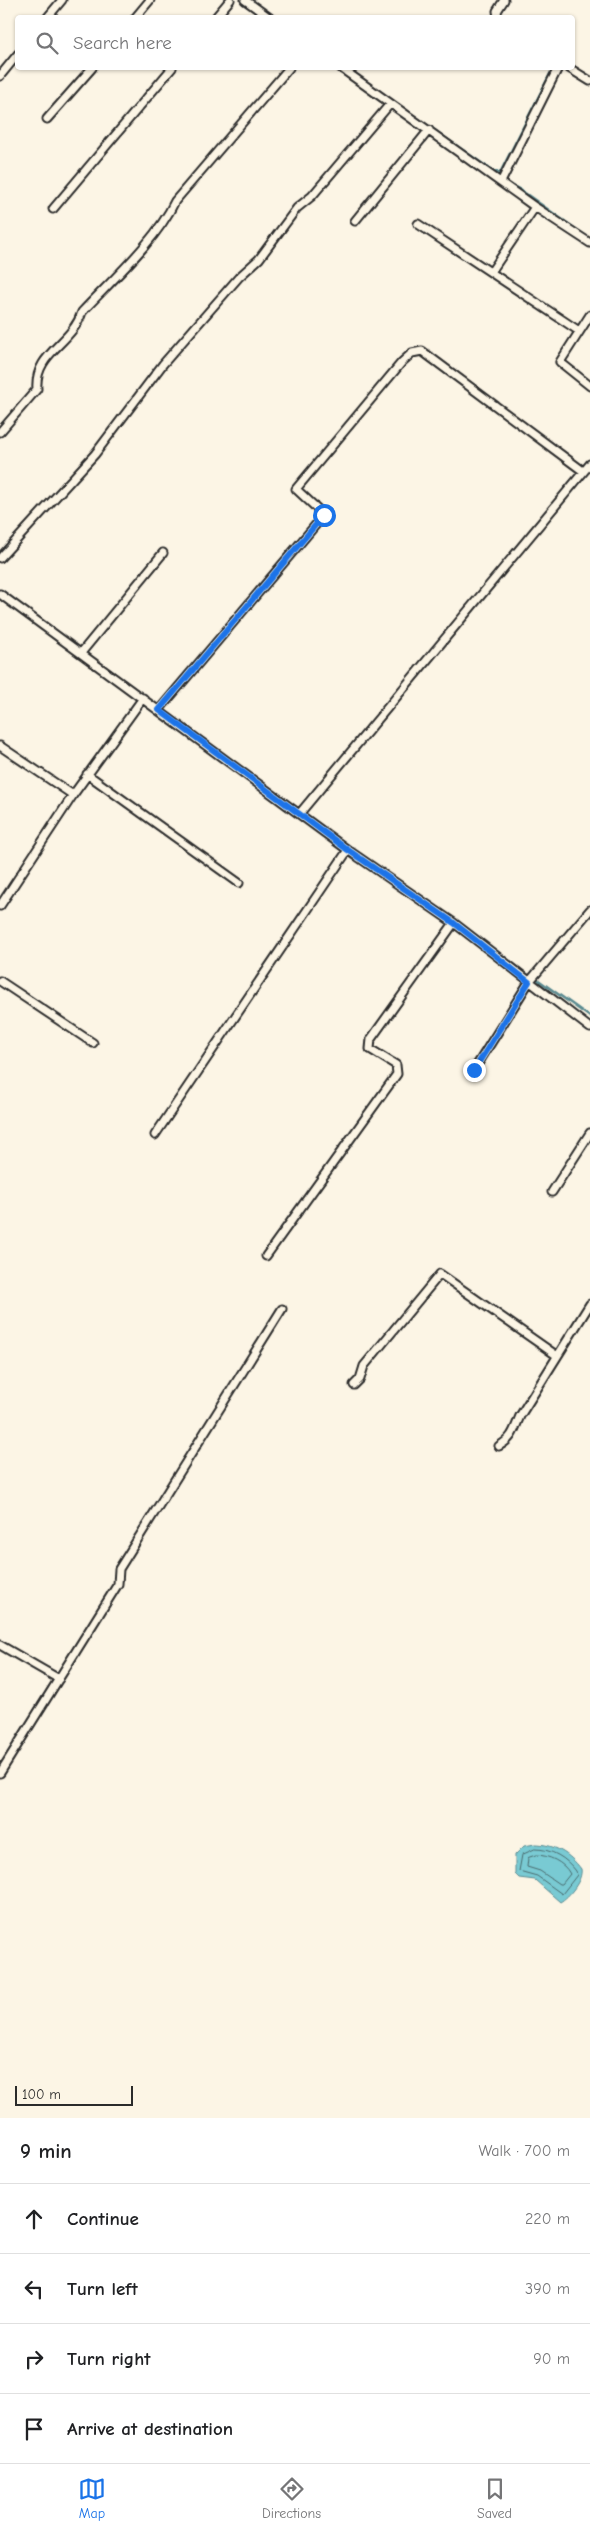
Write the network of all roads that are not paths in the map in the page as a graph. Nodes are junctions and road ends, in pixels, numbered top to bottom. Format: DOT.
graph roads {
  1 [pos="62,0"];
  2 [pos="150,0"];
  3 [pos="230,0"];
  4 [pos="245,0"];
  5 [pos="504,0"];
  6 [pos="50,15"];
  7 [pos="138,15"];
  8 [pos="218,15"];
  9 [pos="266,15"];
  10 [pos="498,15"];
  11 [pos="15,58"];
  12 [pos="90,70"];
  13 [pos="170,70"];
  14 [pos="287,70"];
  15 [pos="344,70"];
  16 [pos="557,70"];
  17 [pos="572,70"];
  18 [pos="0,76"];
  19 [pos="590,81"];
  20 [pos="390,104"];
  21 [pos="47,120"];
  22 [pos="429,130"];
  23 [pos="501,182"];
  24 [pos="535,207"];
  25 [pos="52,209"];
  26 [pos="355,221"];
  27 [pos="418,224"];
  28 [pos="590,243"];
  29 [pos="491,272"];
  30 [pos="590,315"];
  31 [pos="579,331"];
  32 [pos="590,386"];
  33 [pos="0,432"];
  34 [pos="590,464"];
  35 [pos="583,471"];
  36 [pos="163,553"];
  37 [pos="0,558"];
  38 [pos="0,594"];
  39 [pos="81,653"];
  40 [pos="143,698"];
  41 [pos="159,710"];
  42 [pos="0,746"];
  43 [pos="87,774"];
  44 [pos="72,795"];
  45 [pos="300,813"];
  46 [pos="348,850"];
  47 [pos="240,883"];
  48 [pos="0,906"];
  49 [pos="590,910"];
  50 [pos="454,923"];
  51 [pos="0,981"];
  52 [pos="529,982"];
  53 [pos="590,1028"];
  54 [pos="93,1043"];
  55 [pos="474,1070"];
  56 [pos="590,1133"];
  57 [pos="155,1135"];
  58 [pos="552,1192"];
  59 [pos="266,1256"];
  60 [pos="590,1304"];
  61 [pos="282,1309"];
  62 [pos="556,1355"];
  63 [pos="354,1385"];
  64 [pos="499,1446"];
  65 [pos="0,1645"];
  66 [pos="59,1679"];
  67 [pos="0,1773"];
  1 -- 6 [label="street"];
  2 -- 7 [label="street"];
  3 -- 8 [label="street"];
  4 -- 9 [label="street"];
  5 -- 10 [label="street"];
  11 -- 18 [label="street"];
  12 -- 21 [label="street"];
  13 -- 25 [label="street"];
  14 -- 33 [label="street"];
  15 -- 20 [label="street"];
  16 -- 23 [label="street"];
  17 -- 19 [label="street"];
  20 -- 22 [label="street"];
  20 -- 37 [label="street"];
  22 -- 23 [label="street"];
  22 -- 26 [label="street"];
  23 -- 24 [label="street"];
  24 -- 28 [label="street"];
  24 -- 29 [label="street"];
  27 -- 29 [label="street"];
  29 -- 31 [label="street"];
  30 -- 31 [label="street"];
  31 -- 32 [label="street"];
  34 -- 35 [label="street"];
  35 -- 41 [label="street"];
  35 -- 45 [label="street"];
  36 -- 39 [label="street"];
  38 -- 39 [label="street"];
  39 -- 40 [label="street"];
  40 -- 41 [label="street"];
  40 -- 43 [label="street"];
  41 -- 45 [label="street"];
  42 -- 44 [label="street"];
  43 -- 44 [label="street"];
  43 -- 47 [label="street"];
  44 -- 48 [label="street"];
  45 -- 46 [label="street"];
  46 -- 50 [label="street"];
  46 -- 57 [label="street"];
  49 -- 52 [label="street"];
  50 -- 52 [label="street"];
  50 -- 59 [label="street"];
  51 -- 54 [label="street"];
  52 -- 53 [label="street"];
  52 -- 55 [label="street"];
  56 -- 58 [label="street"];
  60 -- 62 [label="street"];
  61 -- 66 [label="street"];
  62 -- 63 [label="street"];
  62 -- 64 [label="street"];
  65 -- 66 [label="street"];
  66 -- 67 [label="street"];
}
